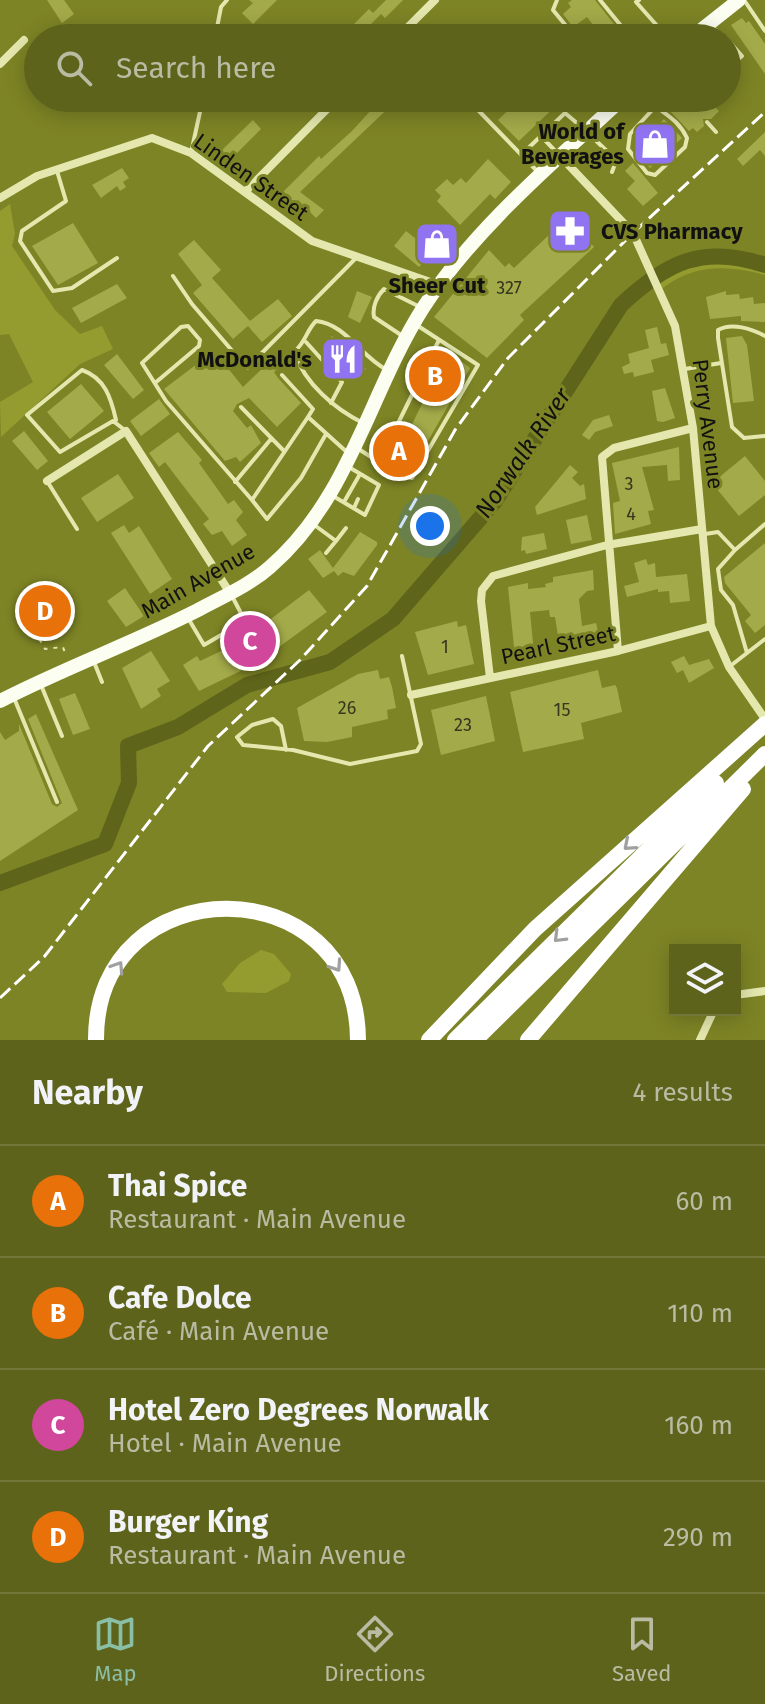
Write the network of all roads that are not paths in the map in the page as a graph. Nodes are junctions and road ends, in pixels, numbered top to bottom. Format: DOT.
graph roads {
  1 [pos="215,0"];
  2 [pos="227,0"];
  3 [pos="435,0"];
  4 [pos="557,0"];
  5 [pos="600,0"];
  6 [pos="639,0"];
  7 [pos="741,0"];
  8 [pos="221,7"];
  9 [pos="218,24"];
  10 [pos="411,24"];
  11 [pos="563,24"];
  12 [pos="620,24"];
  13 [pos="656,24"];
  14 [pos="708,24"];
  15 [pos="765,31"];
  16 [pos="24,40"];
  17 [pos="0,64"];
  18 [pos="200,112"];
  19 [pos="324,112"];
  20 [pos="480,112"];
  21 [pos="608,112"];
  22 [pos="650,112"];
  23 [pos="667,112"];
  24 [pos="707,122"];
  25 [pos="587,132"];
  26 [pos="716,132"];
  27 [pos="541,136"];
  28 [pos="191,153"];
  29 [pos="521,155"];
  30 [pos="561,157"];
  31 [pos="56,168"];
  32 [pos="612,172"];
  33 [pos="541,176"];
  34 [pos="247,190"];
  35 [pos="0,198"];
  36 [pos="358,256"];
  37 [pos="117,258"];
  38 [pos="410,274"];
  39 [pos="173,276"];
  40 [pos="439,285"];
  41 [pos="400,297"];
  42 [pos="423,309"];
  43 [pos="414,323"];
  44 [pos="765,336"];
  45 [pos="407,339"];
  46 [pos="439,339"];
  47 [pos="306,342"];
  48 [pos="721,363"];
  49 [pos="685,369"];
  50 [pos="391,371"];
  51 [pos="282,375"];
  52 [pos="155,383"];
  53 [pos="331,403"];
  54 [pos="241,407"];
  55 [pos="308,417"];
  56 [pos="116,420"];
  57 [pos="366,425"];
  58 [pos="693,428"];
  59 [pos="126,431"];
  60 [pos="326,434"];
  61 [pos="765,436"];
  62 [pos="271,439"];
  63 [pos="285,452"];
  64 [pos="351,456"];
  65 [pos="380,460"];
  66 [pos="360,474"];
  67 [pos="369,479"];
  68 [pos="47,481"];
  69 [pos="235,482"];
  70 [pos="366,487"];
  71 [pos="338,499"];
  72 [pos="358,499"];
  73 [pos="252,500"];
  74 [pos="354,508"];
  75 [pos="311,523"];
  76 [pos="765,524"];
  77 [pos="346,528"];
  78 [pos="77,529"];
  79 [pos="702,531"];
  80 [pos="336,541"];
  81 [pos="607,545"];
  82 [pos="735,550"];
  83 [pos="326,553"];
  84 [pos="230,593"];
  85 [pos="187,616"];
  86 [pos="711,626"];
  87 [pos="765,639"];
  88 [pos="618,651"];
  89 [pos="747,653"];
  90 [pos="402,656"];
  91 [pos="93,660"];
  92 [pos="729,667"];
  93 [pos="490,678"];
  94 [pos="102,682"];
  95 [pos="40,683"];
  96 [pos="411,695"];
  97 [pos="6,698"];
  98 [pos="765,721"];
  99 [pos="62,736"];
  100 [pos="286,750"];
  101 [pos="761,751"];
  102 [pos="57,802"];
  103 [pos="765,991"];
  104 [pos="741,994"];
  105 [pos="711,1016"];
  106 [pos="96,1040"];
  107 [pos="358,1040"];
  108 [pos="429,1040"];
  109 [pos="455,1040"];
  110 [pos="475,1040"];
  111 [pos="528,1040"];
  112 [pos="700,1040"];
  1 -- 8 [label="lane"];
  2 -- 8 [label="lane"];
  3 -- 10 [label="street"];
  4 -- 11 [label="lane"];
  5 -- 12 [label="lane"];
  6 -- 13 [label="lane"];
  7 -- 14 [label="main road"];
  7 -- 15 [label="lane"];
  8 -- 9 [label="lane"];
  16 -- 17 [label="street"];
  18 -- 28 [label="lane"];
  19 -- 34 [label="street"];
  20 -- 29 [label="lane"];
  21 -- 25 [label="main road, Main Avenue"];
  22 -- 23 [label="lane"];
  24 -- 26 [label="lane"];
  25 -- 27 [label="lane"];
  25 -- 30 [label="main road, Main Avenue"];
  25 -- 32 [label="lane"];
  27 -- 29 [label="lane"];
  27 -- 30 [label="lane"];
  28 -- 31 [label="street, Linden Street"];
  28 -- 34 [label="street, Linden Street"];
  29 -- 33 [label="lane"];
  30 -- 33 [label="main road, Main Avenue"];
  30 -- 49 [label="street, Perry Avenue"];
  31 -- 35 [label="street, Linden Street"];
  31 -- 37 [label="lane"];
  33 -- 40 [label="main road, Main Avenue"];
  34 -- 36 [label="street, Linden Street"];
  36 -- 38 [label="street, Linden Street"];
  36 -- 39 [label="lane"];
  38 -- 40 [label="street, Linden Street"];
  38 -- 41 [label="lane"];
  40 -- 42 [label="main road, Main Avenue"];
  41 -- 42 [label="lane"];
  41 -- 45 [label="lane"];
  42 -- 43 [label="main road, Main Avenue"];
  43 -- 45 [label="main road, Main Avenue"];
  43 -- 46 [label="lane"];
  44 -- 48 [label="lane"];
  45 -- 50 [label="main road, Main Avenue"];
  46 -- 65 [label="lane"];
  46 -- 65 [label="lane"];
  47 -- 50 [label="lane"];
  47 -- 53 [label="lane"];
  47 -- 53 [label="lane"];
  48 -- 49 [label="lane"];
  48 -- 61 [label="lane"];
  49 -- 58 [label="street, Perry Avenue"];
  50 -- 57 [label="main road, Main Avenue"];
  51 -- 55 [label="lane"];
  52 -- 52 [label="lane"];
  52 -- 69 [label="lane"];
  53 -- 57 [label="lane"];
  54 -- 62 [label="lane"];
  55 -- 60 [label="lane"];
  55 -- 63 [label="lane"];
  56 -- 56 [label="lane"];
  56 -- 59 [label="lane"];
  57 -- 64 [label="main road, Main Avenue"];
  58 -- 79 [label="street, Perry Avenue"];
  58 -- 81 [label="street"];
  59 -- 68 [label="street"];
  59 -- 84 [label="street"];
  60 -- 64 [label="lane"];
  60 -- 73 [label="lane"];
  62 -- 63 [label="lane"];
  62 -- 69 [label="lane"];
  63 -- 73 [label="lane"];
  64 -- 65 [label="lane"];
  64 -- 66 [label="lane"];
  64 -- 71 [label="main road, Main Avenue"];
  66 -- 67 [label="lane"];
  66 -- 71 [label="lane"];
  67 -- 70 [label="lane"];
  67 -- 74 [label="lane"];
  68 -- 78 [label="lane"];
  69 -- 73 [label="lane"];
  71 -- 74 [label="lane"];
  71 -- 75 [label="main road, Main Avenue"];
  72 -- 74 [label="lane"];
  75 -- 80 [label="lane"];
  75 -- 84 [label="main road, Main Avenue"];
  76 -- 82 [label="lane"];
  77 -- 80 [label="lane"];
  79 -- 81 [label="street"];
  79 -- 82 [label="lane"];
  79 -- 86 [label="street, Perry Avenue"];
  80 -- 83 [label="lane"];
  81 -- 88 [label="street"];
  81 -- 93 [label="street"];
  82 -- 89 [label="lane"];
  84 -- 85 [label="main road, Main Avenue"];
  84 -- 85 [label="lane"];
  85 -- 91 [label="main road, Main Avenue"];
  86 -- 88 [label="street, Pearl Street"];
  86 -- 92 [label="street, Perry Avenue"];
  87 -- 89 [label="lane"];
  88 -- 93 [label="street, Pearl Street"];
  89 -- 92 [label="lane"];
  90 -- 96 [label="lane"];
  91 -- 94 [label="lane"];
  91 -- 95 [label="main road, Main Avenue"];
  92 -- 98 [label="street, Perry Avenue"];
  93 -- 96 [label="street, Pearl Street"];
  95 -- 97 [label="main road, Main Avenue"];
  95 -- 99 [label="lane"];
  96 -- 100 [label="lane"];
  97 -- 102 [label="lane"];
  98 -- 101 [label="highway"];
  100 -- 100 [label="lane"];
  101 -- 108 [label="highway, one-way"];
  101 -- 109 [label="highway, one-way"];
  101 -- 110 [label="highway"];
  101 -- 111 [label="highway"];
  103 -- 104 [label="street"];
  105 -- 112 [label="street"];
  106 -- 107 [label="highway, one-way"];
}
